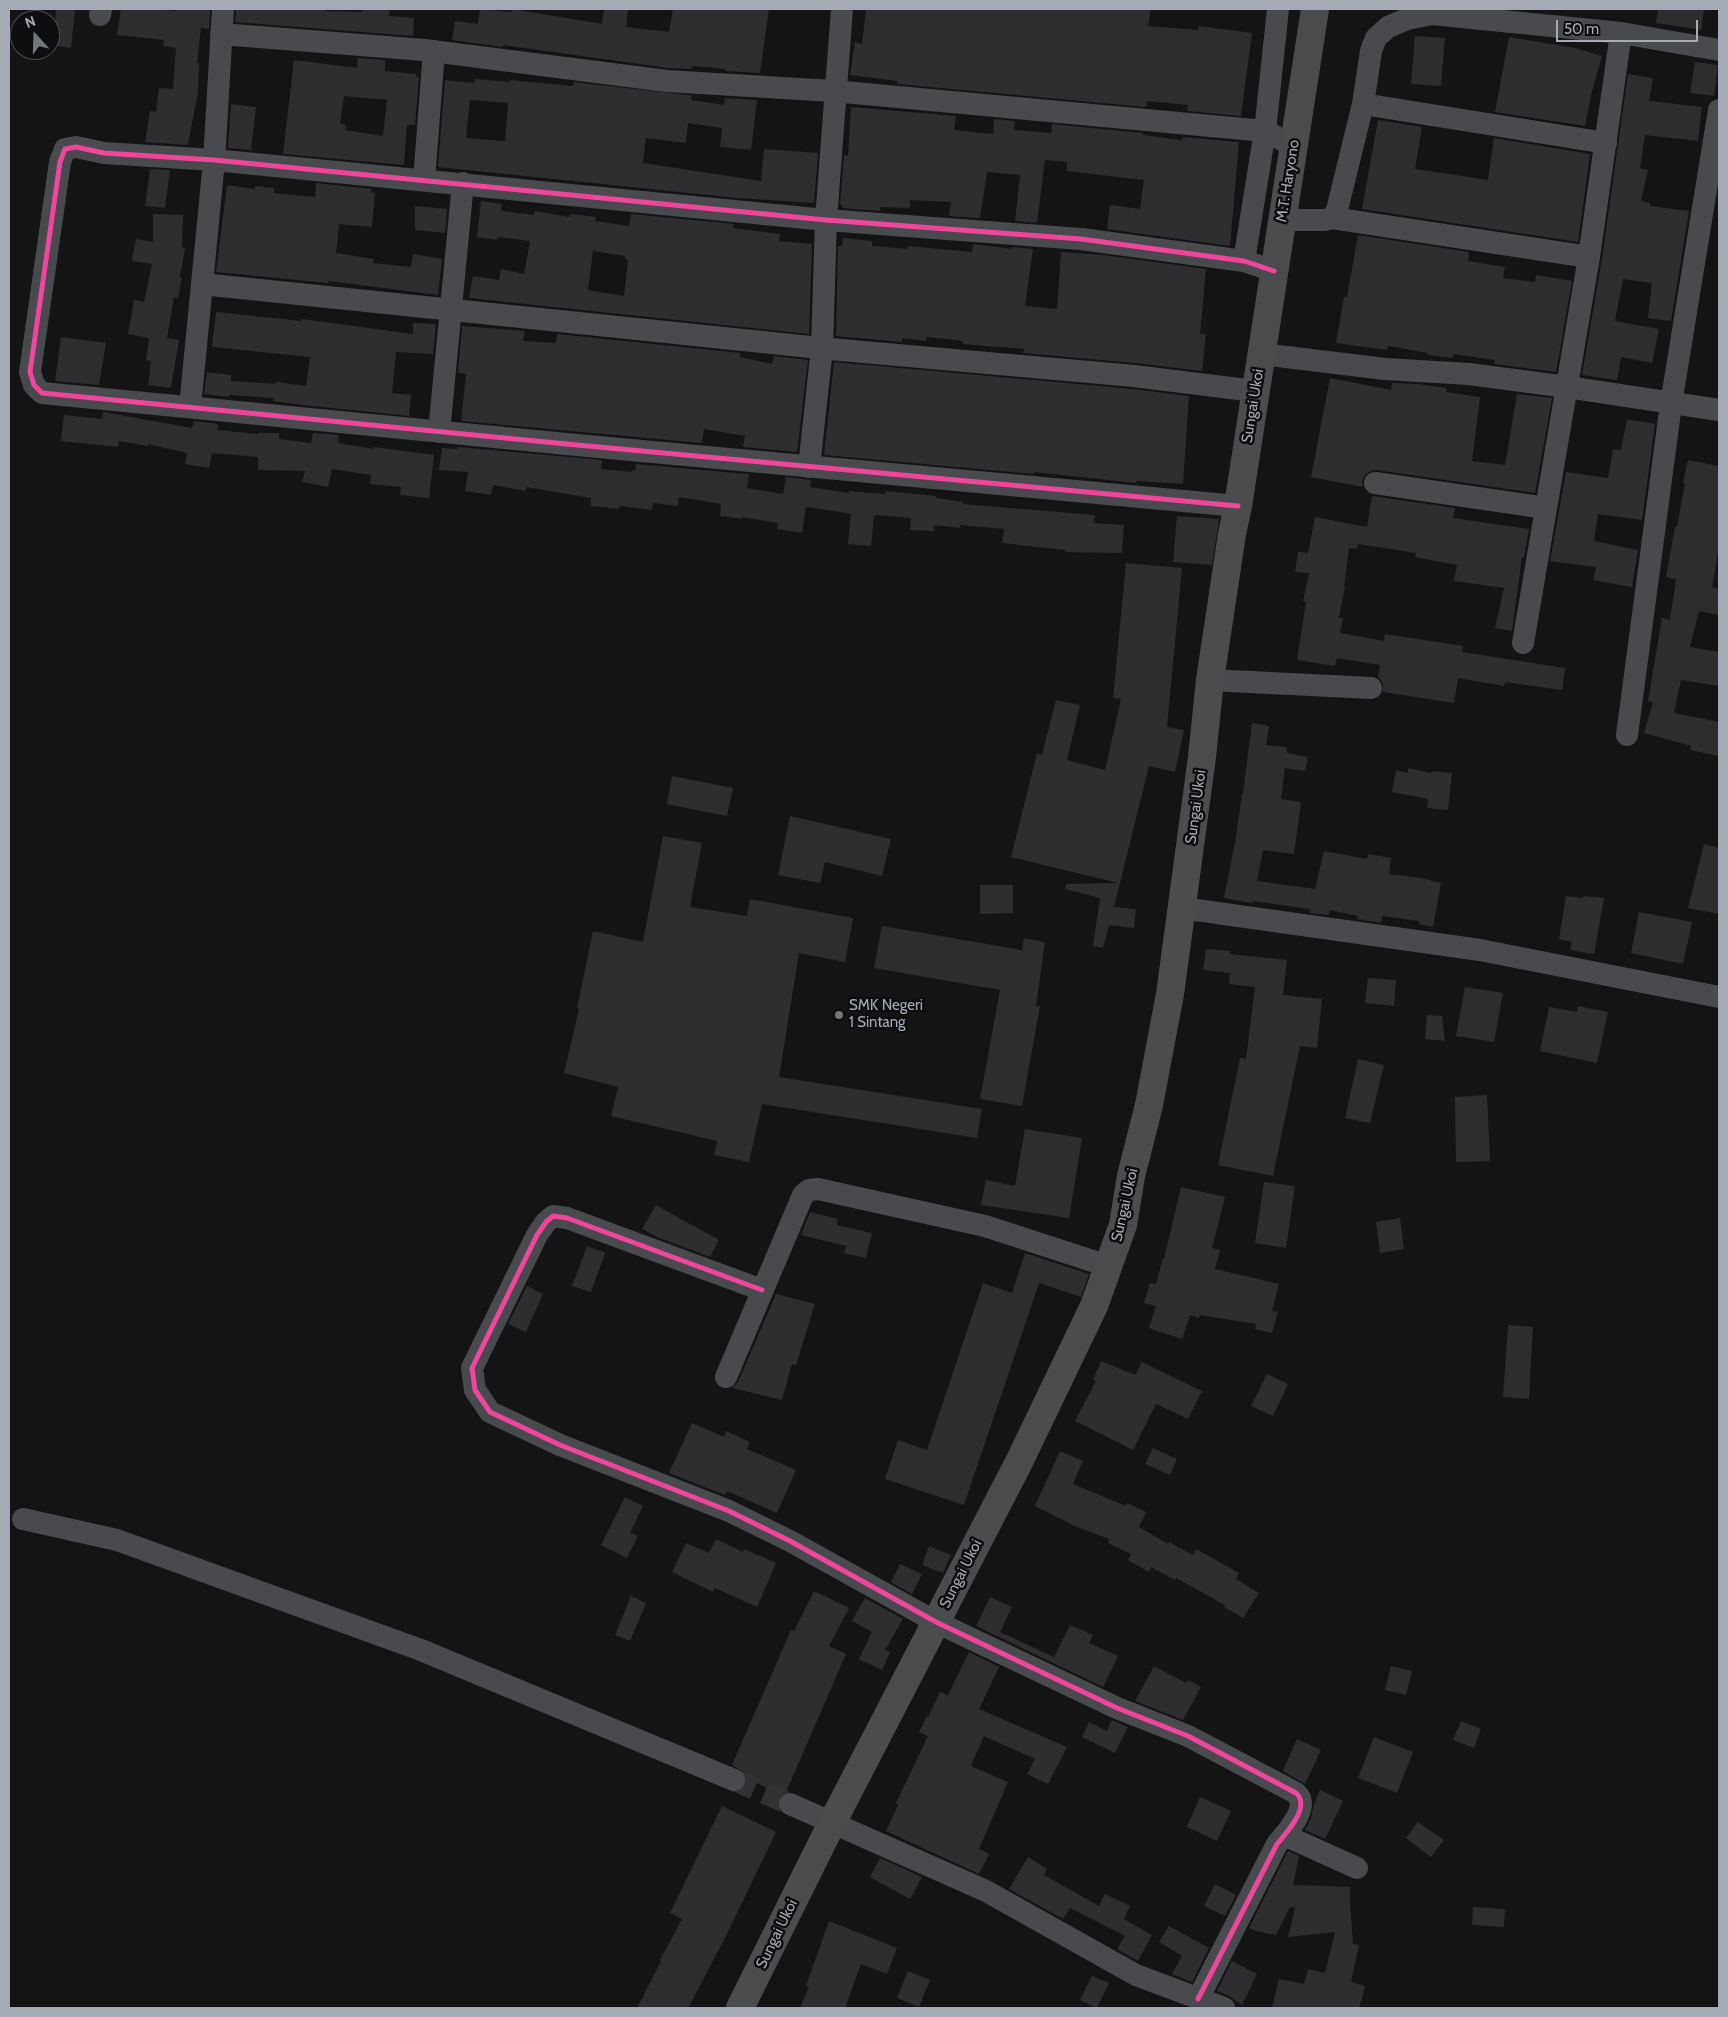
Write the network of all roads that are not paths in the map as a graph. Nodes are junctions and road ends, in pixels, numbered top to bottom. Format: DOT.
graph roads {
  1 [pos="223,9"];
  2 [pos="842,9"];
  3 [pos="1274,9"];
  4 [pos="1278,9"];
  5 [pos="1314,12"];
  6 [pos="1621,32"];
  7 [pos="221,34"];
  8 [pos="1719,50"];
  9 [pos="434,51"];
  10 [pos="836,91"];
  11 [pos="1363,104"];
  12 [pos="1719,110"];
  13 [pos="1265,131"];
  14 [pos="1606,143"];
  15 [pos="1294,146"];
  16 [pos="214,160"];
  17 [pos="424,180"];
  18 [pos="463,183"];
  19 [pos="1332,218"];
  20 [pos="826,220"];
  21 [pos="1282,220"];
  22 [pos="1589,257"];
  23 [pos="1244,261"];
  24 [pos="1274,271"];
  25 [pos="202,284"];
  26 [pos="452,309"];
  27 [pos="822,348"];
  28 [pos="1262,354"];
  29 [pos="1567,387"];
  30 [pos="1255,391"];
  31 [pos="1671,404"];
  32 [pos="190,407"];
  33 [pos="1719,410"];
  34 [pos="439,432"];
  35 [pos="809,466"];
  36 [pos="1375,483"];
  37 [pos="1238,506"];
  38 [pos="1546,508"];
  39 [pos="1523,643"];
  40 [pos="1210,680"];
  41 [pos="1370,688"];
  42 [pos="1627,735"];
  43 [pos="1182,908"];
  44 [pos="1719,996"];
  45 [pos="1108,1266"];
  46 [pos="762,1290"];
  47 [pos="726,1377"];
  48 [pos="23,1519"];
  49 [pos="936,1622"];
  50 [pos="734,1780"];
  51 [pos="790,1804"];
  52 [pos="832,1823"];
  53 [pos="1284,1835"];
  54 [pos="1357,1868"];
  55 [pos="1198,1999"];
  56 [pos="740,2008"];
  57 [pos="1224,2008"];
  1 -- 7 [label="street"];
  2 -- 10 [label="street"];
  3 -- 4 [label="street"];
  4 -- 5 [label="street"];
  4 -- 13 [label="street"];
  5 -- 15 [label="highway, M.T. Haryono"];
  6 -- 8 [label="street"];
  6 -- 11 [label="street"];
  6 -- 14 [label="street"];
  7 -- 9 [label="street"];
  7 -- 16 [label="street"];
  9 -- 10 [label="street"];
  9 -- 17 [label="street"];
  10 -- 13 [label="street"];
  10 -- 20 [label="street"];
  11 -- 14 [label="street"];
  11 -- 19 [label="street"];
  12 -- 31 [label="street"];
  13 -- 15 [label="street"];
  13 -- 23 [label="street"];
  14 -- 22 [label="street"];
  15 -- 21 [label="highway, M.T. Haryono"];
  16 -- 17 [label="street"];
  16 -- 25 [label="street"];
  16 -- 32 [label="street"];
  17 -- 18 [label="street"];
  18 -- 20 [label="street"];
  18 -- 26 [label="street"];
  19 -- 21 [label="street"];
  19 -- 22 [label="street"];
  20 -- 23 [label="street"];
  20 -- 27 [label="street"];
  21 -- 24 [label="highway, M.T. Haryono"];
  22 -- 29 [label="street"];
  23 -- 24 [label="street"];
  24 -- 28 [label="highway, M.T. Haryono"];
  25 -- 26 [label="street"];
  25 -- 32 [label="street"];
  26 -- 27 [label="street"];
  26 -- 34 [label="street"];
  27 -- 30 [label="street"];
  27 -- 35 [label="street"];
  28 -- 29 [label="street"];
  28 -- 30 [label="highway, Sungai Ukoi"];
  29 -- 31 [label="street"];
  29 -- 38 [label="street"];
  30 -- 37 [label="highway, Sungai Ukoi"];
  31 -- 33 [label="street"];
  31 -- 42 [label="street"];
  32 -- 34 [label="street"];
  34 -- 35 [label="street"];
  35 -- 37 [label="street"];
  36 -- 38 [label="street"];
  37 -- 40 [label="highway, Sungai Ukoi"];
  38 -- 39 [label="street"];
  40 -- 41 [label="street"];
  40 -- 43 [label="highway, Sungai Ukoi"];
  43 -- 44 [label="street"];
  43 -- 45 [label="highway, Sungai Ukoi"];
  45 -- 46 [label="street"];
  45 -- 49 [label="highway, Sungai Ukoi"];
  46 -- 47 [label="street"];
  46 -- 49 [label="street"];
  48 -- 50 [label="street"];
  49 -- 52 [label="highway, Sungai Ukoi"];
  49 -- 53 [label="street"];
  51 -- 52 [label="street"];
  52 -- 55 [label="street"];
  52 -- 56 [label="highway, Sungai Ukoi"];
  53 -- 54 [label="street"];
  53 -- 55 [label="street"];
  55 -- 57 [label="street"];
}
